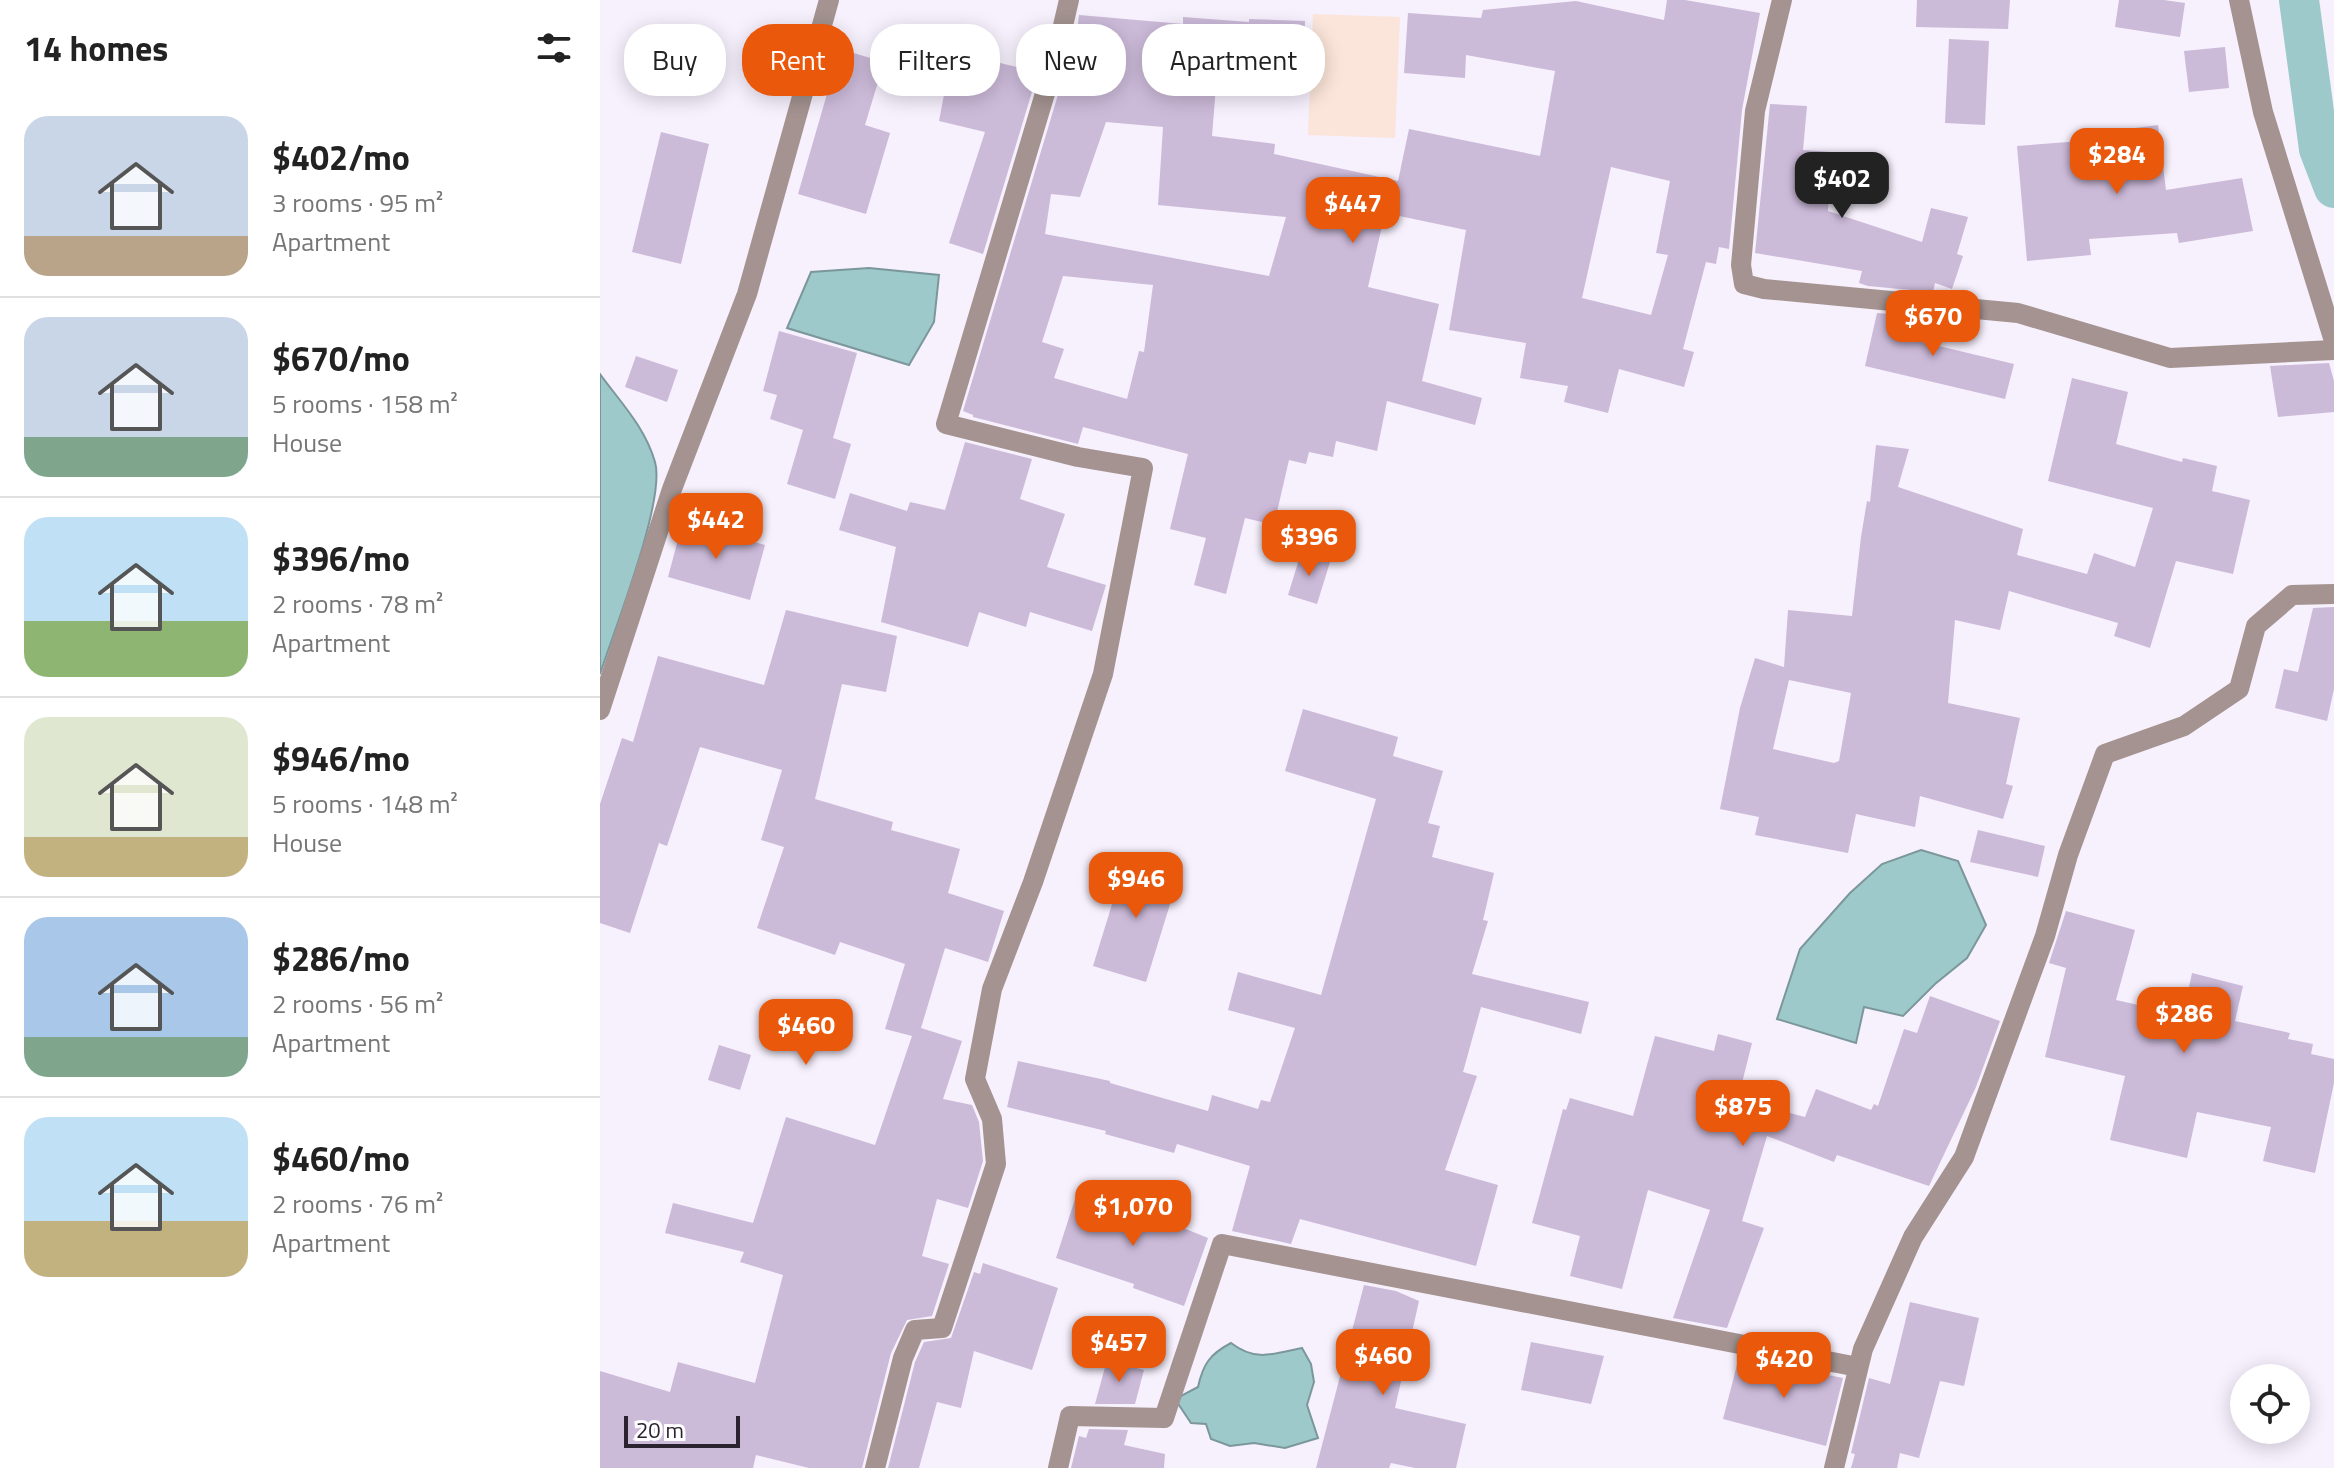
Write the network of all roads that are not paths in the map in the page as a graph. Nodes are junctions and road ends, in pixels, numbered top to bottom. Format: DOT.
graph roads {
  1 [pos="829,0"];
  2 [pos="1069,0"];
  3 [pos="1782,0"];
  4 [pos="2239,0"];
  5 [pos="2334,341"];
  6 [pos="2334,350"];
  7 [pos="2334,594"];
  8 [pos="600,710"];
  9 [pos="1858,1367"];
  10 [pos="875,1468"];
  11 [pos="1058,1468"];
  12 [pos="1834,1468"];
  1 -- 8 [label="street"];
  2 -- 10 [label="street"];
  3 -- 6 [label="street"];
  4 -- 5 [label="street"];
  7 -- 9 [label="street"];
  9 -- 11 [label="street"];
  9 -- 12 [label="street"];
}
